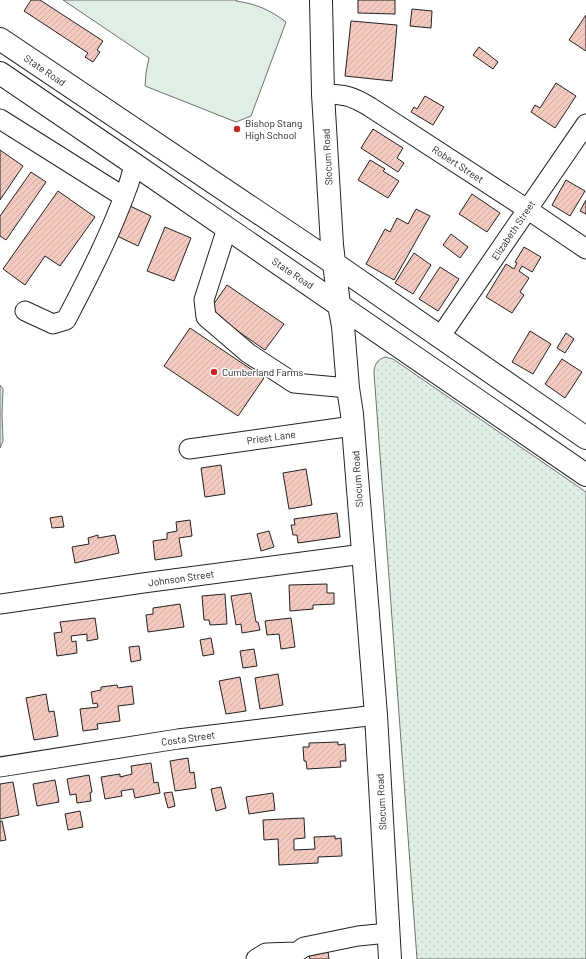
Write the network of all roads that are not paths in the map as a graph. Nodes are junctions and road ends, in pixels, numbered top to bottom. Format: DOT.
graph roads {
  1 [pos="321,0"];
  2 [pos="0,39"];
  3 [pos="0,73"];
  4 [pos="323,94"];
  5 [pos="0,119"];
  6 [pos="586,124"];
  7 [pos="134,164"];
  8 [pos="124,197"];
  9 [pos="527,209"];
  10 [pos="227,228"];
  11 [pos="586,249"];
  12 [pos="335,264"];
  13 [pos="340,305"];
  14 [pos="24,310"];
  15 [pos="440,337"];
  16 [pos="348,388"];
  17 [pos="353,426"];
  18 [pos="586,438"];
  19 [pos="188,449"];
  20 [pos="586,475"];
  21 [pos="363,554"];
  22 [pos="0,604"];
  23 [pos="376,715"];
  24 [pos="0,767"];
  25 [pos="388,933"];
  26 [pos="291,956"];
  27 [pos="256,959"];
  28 [pos="390,959"];
  1 -- 4 [label="main road, Slocum Road"];
  2 -- 12 [label="main road, State Road"];
  3 -- 7 [label="main road, State Road"];
  4 -- 9 [label="street, Robert Street"];
  4 -- 12 [label="main road, Slocum Road"];
  5 -- 8 [label="street"];
  6 -- 9 [label="street, Elizabeth Street"];
  7 -- 8 [label="street"];
  7 -- 10 [label="main road, State Road"];
  8 -- 14 [label="street"];
  9 -- 11 [label="street, Robert Street"];
  9 -- 15 [label="street, Elizabeth Street"];
  10 -- 13 [label="main road, State Road"];
  10 -- 16 [label="street"];
  12 -- 13 [label="main road, Slocum Road"];
  12 -- 15 [label="main road, State Road"];
  13 -- 16 [label="main road, Slocum Road"];
  13 -- 20 [label="main road, State Road"];
  15 -- 18 [label="main road, State Road"];
  16 -- 17 [label="main road, Slocum Road"];
  17 -- 19 [label="street, Priest Lane"];
  17 -- 21 [label="main road, Slocum Road"];
  21 -- 22 [label="street, Johnson Street"];
  21 -- 23 [label="main road, Slocum Road"];
  23 -- 24 [label="street, Costa Street"];
  23 -- 25 [label="main road, Slocum Road"];
  25 -- 26 [label="street"];
  25 -- 28 [label="main road, Slocum Road"];
  26 -- 27 [label="street"];
}
